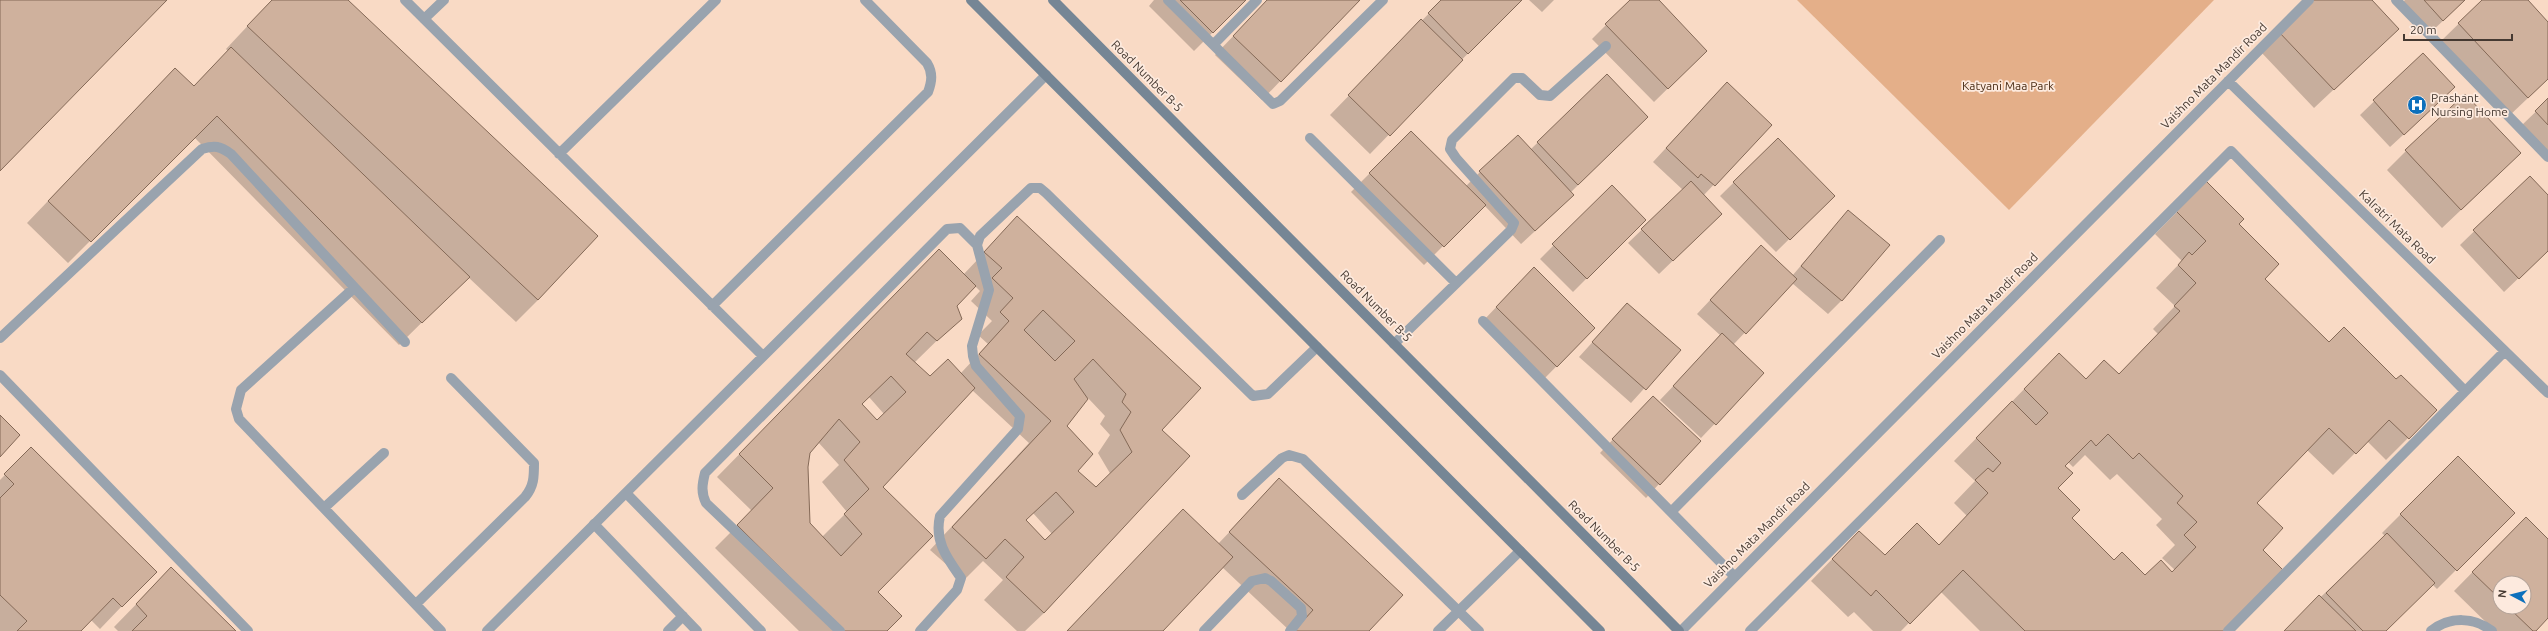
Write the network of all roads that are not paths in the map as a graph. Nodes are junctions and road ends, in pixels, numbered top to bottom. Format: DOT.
graph roads {
  1 [pos="405,0"];
  2 [pos="444,0"];
  3 [pos="716,0"];
  4 [pos="865,0"];
  5 [pos="971,0"];
  6 [pos="1054,0"];
  7 [pos="1168,0"];
  8 [pos="1257,0"];
  9 [pos="1382,0"];
  10 [pos="2309,0"];
  11 [pos="2396,0"];
  12 [pos="424,19"];
  13 [pos="1214,44"];
  14 [pos="1606,46"];
  15 [pos="1046,75"];
  16 [pos="2228,81"];
  17 [pos="1310,138"];
  18 [pos="560,154"];
  19 [pos="2548,158"];
  20 [pos="1940,240"];
  21 [pos="977,244"];
  22 [pos="1456,283"];
  23 [pos="354,288"];
  24 [pos="712,306"];
  25 [pos="1483,321"];
  26 [pos="0,338"];
  27 [pos="405,342"];
  28 [pos="1394,344"];
  29 [pos="1317,347"];
  30 [pos="2505,351"];
  31 [pos="763,356"];
  32 [pos="0,375"];
  33 [pos="451,378"];
  34 [pos="2464,390"];
  35 [pos="2548,393"];
  36 [pos="384,453"];
  37 [pos="626,493"];
  38 [pos="1242,495"];
  39 [pos="324,508"];
  40 [pos="1671,512"];
  41 [pos="594,524"];
  42 [pos="1520,551"];
  43 [pos="1734,576"];
  44 [pos="416,604"];
  45 [pos="1459,611"];
  46 [pos="683,616"];
  47 [pos="248,631"];
  48 [pos="441,631"];
  49 [pos="487,631"];
  50 [pos="668,631"];
  51 [pos="697,631"];
  52 [pos="761,631"];
  53 [pos="840,631"];
  54 [pos="920,631"];
  55 [pos="1204,631"];
  56 [pos="1290,631"];
  57 [pos="1438,631"];
  58 [pos="1478,631"];
  59 [pos="1600,631"];
  60 [pos="1680,631"];
  61 [pos="1750,631"];
  62 [pos="2228,631"];
  63 [pos="2431,631"];
  64 [pos="2492,631"];
  1 -- 12 [label="street"];
  2 -- 12 [label="street"];
  3 -- 18 [label="street"];
  4 -- 24 [label="street"];
  5 -- 15 [label="street"];
  6 -- 28 [label="street, Road Number B-5"];
  7 -- 13 [label="street"];
  8 -- 13 [label="street"];
  9 -- 13 [label="street"];
  10 -- 16 [label="street, Vaishno Mata Mandir Road"];
  11 -- 19 [label="street"];
  12 -- 18 [label="street"];
  14 -- 22 [label="street"];
  15 -- 29 [label="street"];
  15 -- 31 [label="street"];
  16 -- 30 [label="street, Kalratri Mata Road"];
  16 -- 43 [label="street, Vaishno Mata Mandir Road"];
  17 -- 22 [label="street"];
  18 -- 24 [label="street"];
  20 -- 40 [label="street"];
  21 -- 29 [label="street"];
  21 -- 53 [label="street"];
  21 -- 54 [label="street"];
  22 -- 28 [label="street"];
  23 -- 26 [label="street"];
  23 -- 27 [label="street"];
  23 -- 39 [label="street"];
  24 -- 31 [label="street"];
  25 -- 40 [label="street"];
  28 -- 60 [label="street, Road Number B-5"];
  29 -- 42 [label="street"];
  30 -- 34 [label="street"];
  30 -- 35 [label="street, Kalratri Mata Road"];
  31 -- 37 [label="street"];
  32 -- 47 [label="street"];
  33 -- 44 [label="street"];
  34 -- 61 [label="street"];
  34 -- 62 [label="street"];
  36 -- 39 [label="street"];
  37 -- 41 [label="street"];
  37 -- 52 [label="street"];
  38 -- 45 [label="street"];
  39 -- 44 [label="street"];
  40 -- 43 [label="street"];
  41 -- 46 [label="street"];
  41 -- 49 [label="street"];
  42 -- 45 [label="street"];
  42 -- 59 [label="street"];
  43 -- 60 [label="street, Vaishno Mata Mandir Road"];
  44 -- 48 [label="street"];
  45 -- 57 [label="street"];
  45 -- 58 [label="street"];
  46 -- 50 [label="street"];
  46 -- 51 [label="street"];
  55 -- 56 [label="street"];
  63 -- 64 [label="street"];
}
